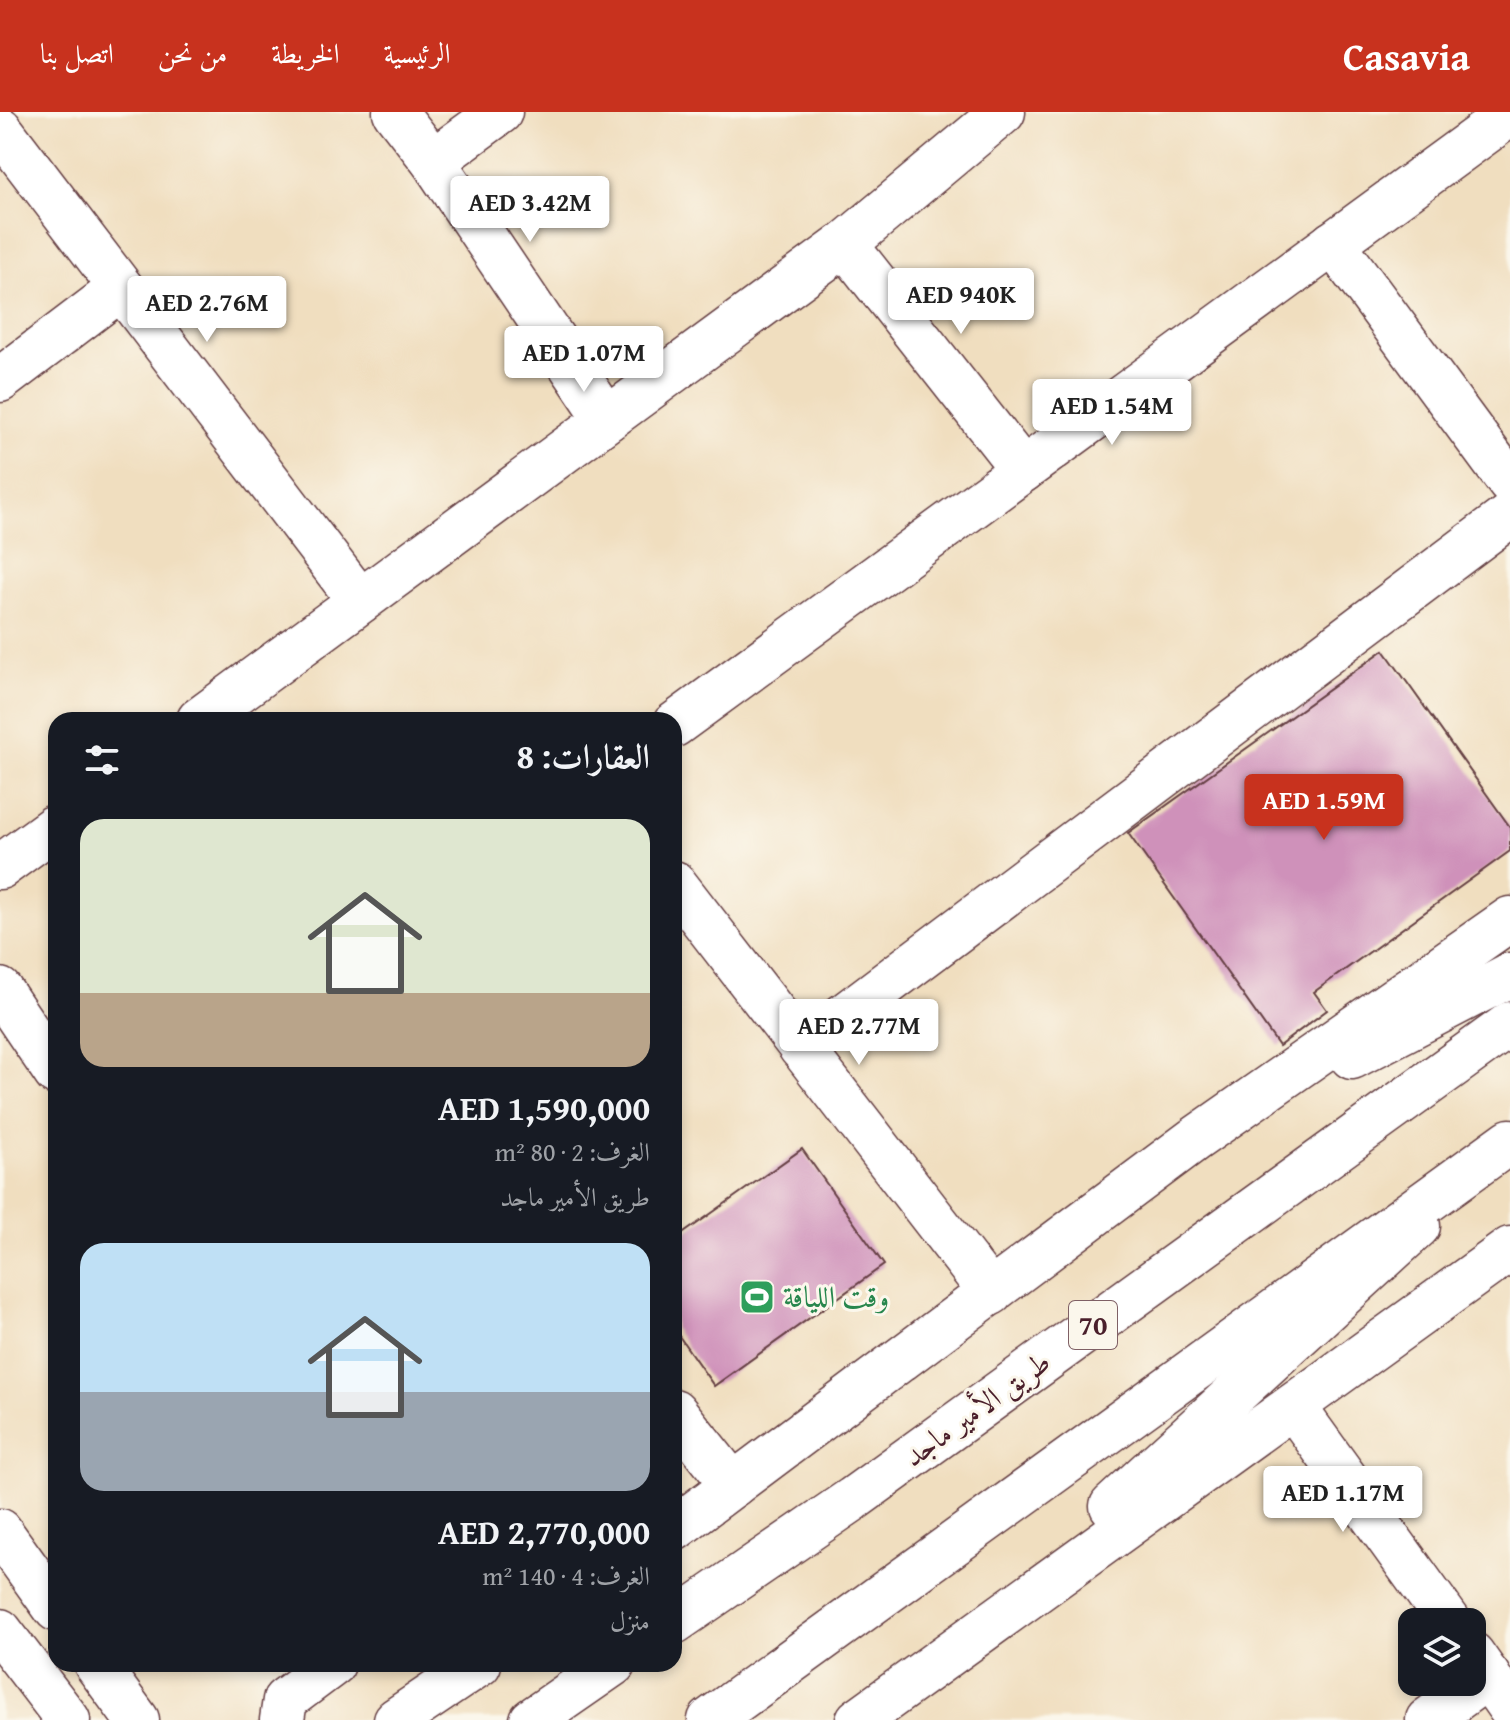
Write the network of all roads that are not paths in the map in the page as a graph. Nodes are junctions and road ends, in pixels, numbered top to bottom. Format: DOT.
graph roads {
  1 [pos="395,112"];
  2 [pos="500,112"];
  3 [pos="1003,112"];
  4 [pos="1510,114"];
  5 [pos="0,129"];
  6 [pos="433,161"];
  7 [pos="1333,243"];
  8 [pos="845,244"];
  9 [pos="121,288"];
  10 [pos="0,380"];
  11 [pos="607,419"];
  12 [pos="1023,470"];
  13 [pos="1510,483"];
  14 [pos="1510,515"];
  15 [pos="360,601"];
  16 [pos="210,712"];
  17 [pos="682,719"];
  18 [pos="48,832"];
  19 [pos="0,867"];
  20 [pos="682,893"];
  21 [pos="1510,919"];
  22 [pos="1510,975"];
  23 [pos="0,990"];
  24 [pos="1510,1024"];
  25 [pos="801,1048"];
  26 [pos="48,1061"];
  27 [pos="1195,1139"];
  28 [pos="1510,1142"];
  29 [pos="1510,1249"];
  30 [pos="991,1293"];
  31 [pos="1293,1406"];
  32 [pos="682,1421"];
  33 [pos="733,1485"];
  34 [pos="682,1523"];
  35 [pos="0,1531"];
  36 [pos="48,1587"];
  37 [pos="1439,1608"];
  38 [pos="682,1617"];
  39 [pos="0,1631"];
  40 [pos="969,1637"];
  41 [pos="102,1672"];
  42 [pos="322,1672"];
  43 [pos="467,1672"];
  44 [pos="505,1672"];
  45 [pos="601,1672"];
  46 [pos="1490,1680"];
  47 [pos="68,1720"];
  48 [pos="137,1720"];
  49 [pos="282,1720"];
  50 [pos="396,1720"];
  51 [pos="451,1720"];
  52 [pos="532,1720"];
  53 [pos="710,1720"];
  54 [pos="858,1720"];
  55 [pos="1428,1720"];
  1 -- 6 [label="main road"];
  2 -- 6 [label="main road"];
  3 -- 8 [label="main road"];
  4 -- 7 [label="main road"];
  5 -- 9 [label="main road"];
  6 -- 11 [label="main road"];
  7 -- 12 [label="main road"];
  7 -- 13 [label="main road"];
  8 -- 11 [label="main road"];
  8 -- 12 [label="main road"];
  9 -- 10 [label="main road"];
  9 -- 15 [label="main road"];
  11 -- 15 [label="main road"];
  12 -- 17 [label="main road"];
  14 -- 25 [label="main road"];
  15 -- 16 [label="main road"];
  18 -- 19 [label="main road"];
  20 -- 25 [label="main road"];
  21 -- 27 [label="main road"];
  22 -- 27 [label="main road"];
  23 -- 26 [label="main road"];
  24 -- 38 [label="main road, طريق الأمير ماجد / 70"];
  25 -- 30 [label="main road"];
  27 -- 30 [label="main road"];
  28 -- 40 [label="main road"];
  28 -- 53 [label="main road"];
  29 -- 31 [label="main road"];
  30 -- 33 [label="main road"];
  31 -- 37 [label="main road"];
  31 -- 40 [label="main road"];
  32 -- 33 [label="main road"];
  33 -- 34 [label="main road"];
  35 -- 36 [label="main road"];
  39 -- 47 [label="main road"];
  40 -- 54 [label="main road"];
  41 -- 48 [label="main road"];
  42 -- 49 [label="main road"];
  43 -- 50 [label="main road"];
  44 -- 51 [label="main road"];
  45 -- 52 [label="main road"];
  46 -- 55 [label="main road"];
}
